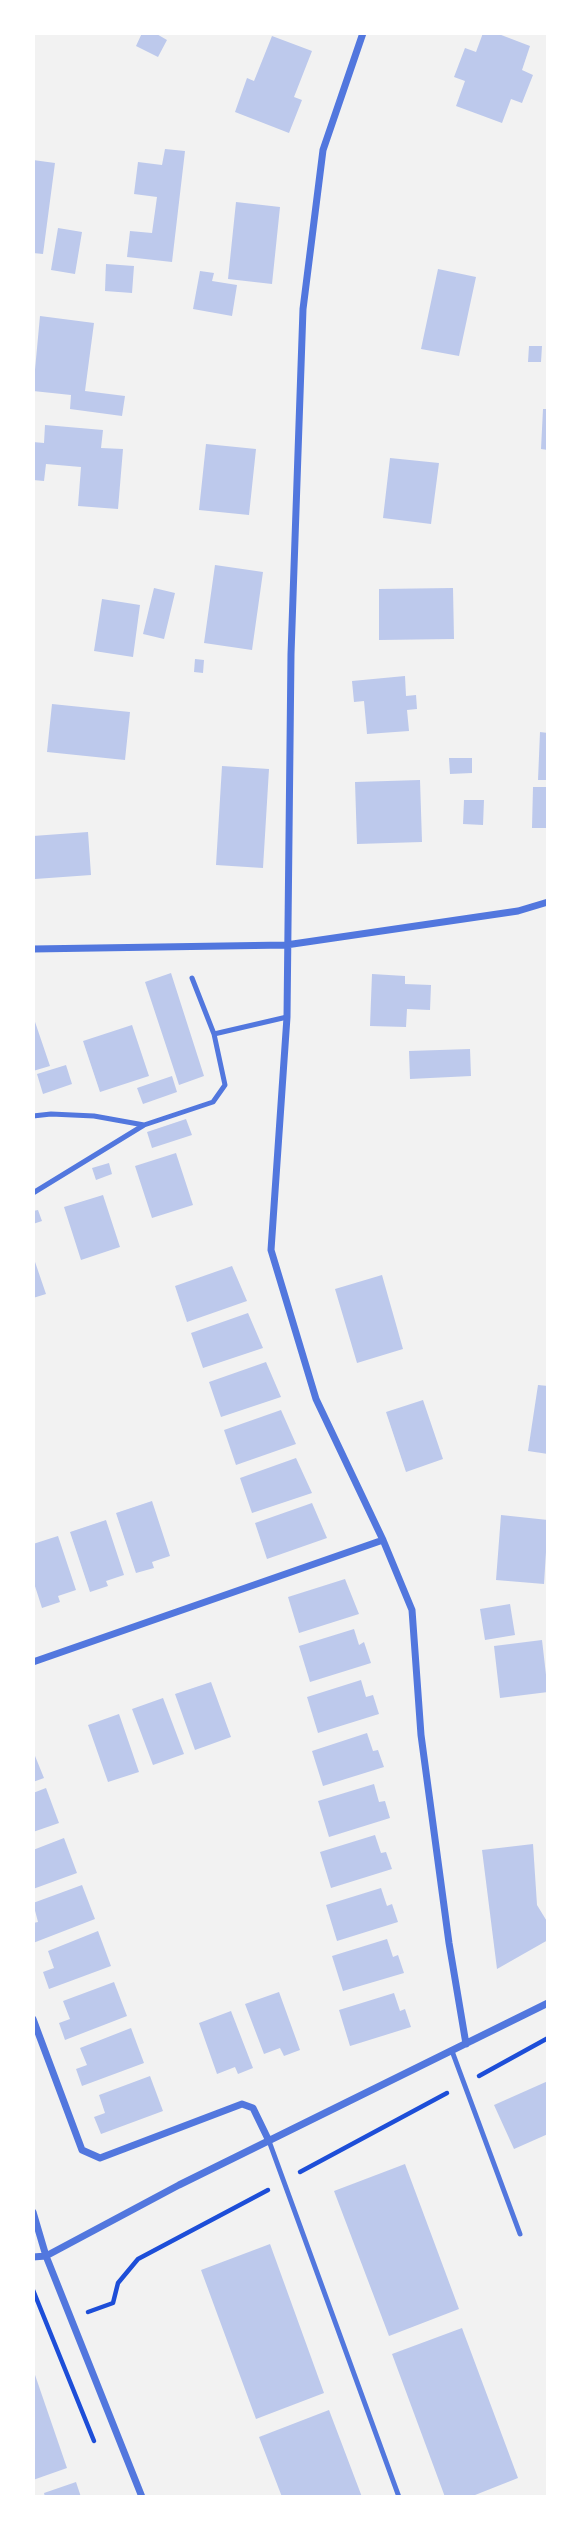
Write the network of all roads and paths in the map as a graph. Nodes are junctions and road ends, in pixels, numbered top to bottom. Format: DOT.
graph roads {
  1 [pos="363,33"];
  2 [pos="548,902"];
  3 [pos="286,945"];
  4 [pos="33,949"];
  5 [pos="192,978"];
  6 [pos="288,1017"];
  7 [pos="214,1034"];
  8 [pos="33,1116"];
  9 [pos="144,1125"];
  10 [pos="33,1192"];
  11 [pos="383,1540"];
  12 [pos="33,1662"];
  13 [pos="548,2003"];
  14 [pos="33,2019"];
  15 [pos="548,2038"];
  16 [pos="466,2044"];
  17 [pos="452,2051"];
  18 [pos="464,2084"];
  19 [pos="268,2141"];
  20 [pos="283,2182"];
  21 [pos="33,2212"];
  22 [pos="520,2234"];
  23 [pos="46,2256"];
  24 [pos="33,2257"];
  25 [pos="33,2290"];
  26 [pos="113,2303"];
  27 [pos="97,2448"];
  28 [pos="142,2497"];
  29 [pos="399,2497"];
  1 -- 3 [label="street"];
  2 -- 3 [label="street"];
  3 -- 4 [label="street"];
  3 -- 6 [label="street"];
  5 -- 7 [label="lane"];
  6 -- 7 [label="lane"];
  6 -- 11 [label="street"];
  7 -- 9 [label="lane"];
  8 -- 9 [label="lane"];
  9 -- 10 [label="lane"];
  11 -- 12 [label="street"];
  11 -- 16 [label="street"];
  13 -- 16 [label="street"];
  14 -- 19 [label="street"];
  15 -- 18 [label="path"];
  16 -- 17 [label="street"];
  17 -- 18 [label="lane"];
  17 -- 19 [label="street"];
  18 -- 20 [label="path"];
  18 -- 22 [label="lane"];
  19 -- 20 [label="lane"];
  19 -- 23 [label="street"];
  20 -- 26 [label="path"];
  20 -- 29 [label="lane"];
  21 -- 23 [label="street"];
  23 -- 24 [label="street"];
  23 -- 28 [label="street"];
  25 -- 27 [label="path"];
}
